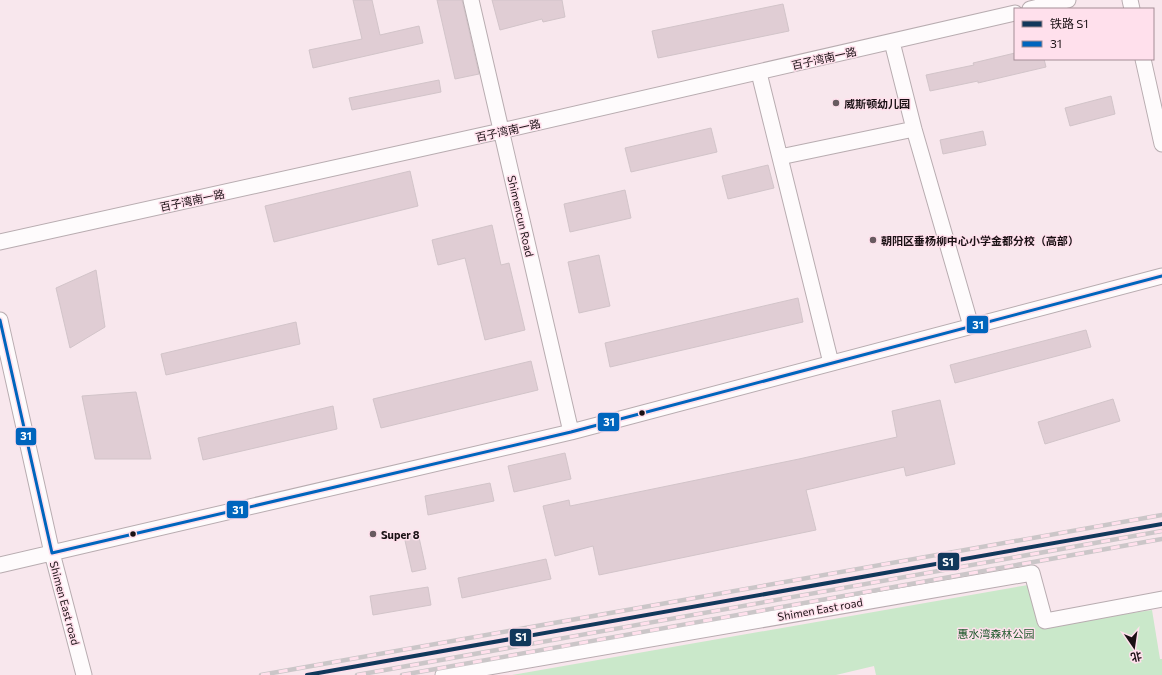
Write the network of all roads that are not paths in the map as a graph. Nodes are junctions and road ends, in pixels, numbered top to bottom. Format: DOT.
graph roads {
  1 [pos="471,0"];
  2 [pos="1068,0"];
  3 [pos="1034,8"];
  4 [pos="1014,12"];
  5 [pos="892,42"];
  6 [pos="1143,60"];
  7 [pos="759,73"];
  8 [pos="914,129"];
  9 [pos="502,131"];
  10 [pos="1162,144"];
  11 [pos="780,156"];
  12 [pos="0,242"];
  13 [pos="1162,276"];
  14 [pos="0,320"];
  15 [pos="971,326"];
  16 [pos="831,363"];
  17 [pos="572,432"];
  18 [pos="52,553"];
  19 [pos="0,565"];
  20 [pos="1162,599"];
  21 [pos="84,675"];
  22 [pos="443,675"];
  1 -- 9 [label="street, Shimencun Road"];
  2 -- 3 [label="street"];
  4 -- 5 [label="street, 百子湾南一路"];
  5 -- 7 [label="street, 百子湾南一路"];
  5 -- 8 [label="street"];
  6 -- 10 [label="street"];
  7 -- 9 [label="street, 百子湾南一路"];
  7 -- 11 [label="street"];
  8 -- 11 [label="street"];
  8 -- 15 [label="street"];
  9 -- 12 [label="street, 百子湾南一路"];
  9 -- 17 [label="street, Shimencun Road"];
  11 -- 16 [label="street"];
  13 -- 15 [label="street"];
  14 -- 18 [label="street, Shimen East road"];
  15 -- 16 [label="street"];
  16 -- 17 [label="street"];
  17 -- 18 [label="street"];
  18 -- 19 [label="street"];
  18 -- 21 [label="street, Shimen East road"];
  20 -- 22 [label="street, Shimen East road"];
}
